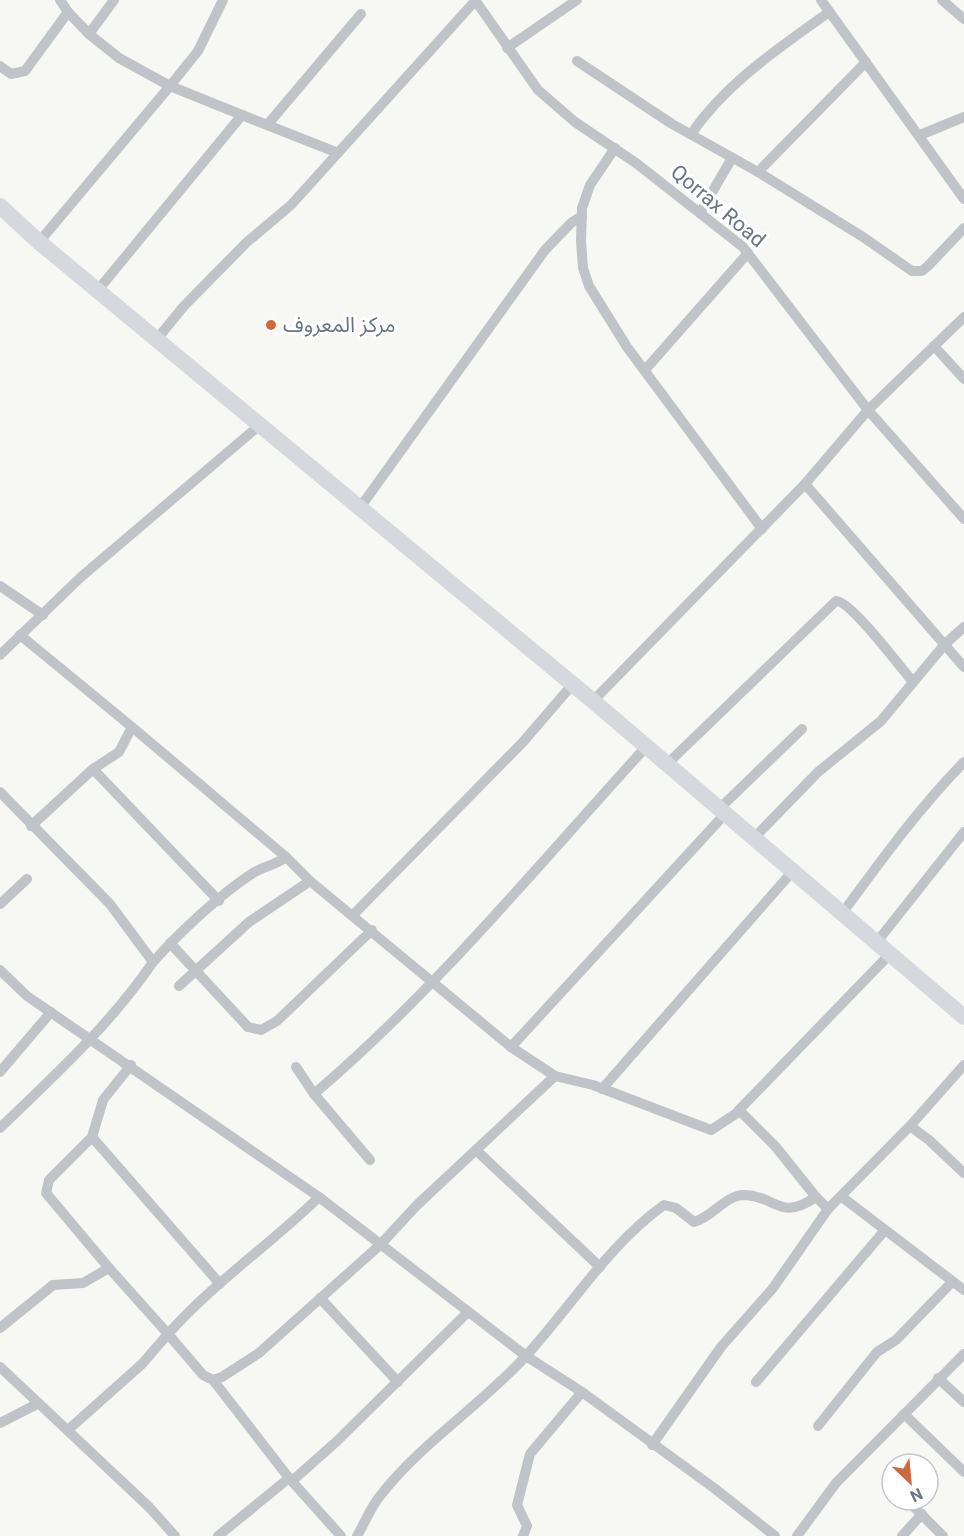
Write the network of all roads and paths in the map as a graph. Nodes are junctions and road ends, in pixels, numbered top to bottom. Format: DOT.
graph roads {
  1 [pos="60,0"];
  2 [pos="114,0"];
  3 [pos="223,0"];
  4 [pos="475,0"];
  5 [pos="578,0"];
  6 [pos="821,0"];
  7 [pos="942,0"];
  8 [pos="68,12"];
  9 [pos="829,12"];
  10 [pos="361,14"];
  11 [pos="964,20"];
  12 [pos="89,34"];
  13 [pos="507,48"];
  14 [pos="577,61"];
  15 [pos="866,62"];
  16 [pos="0,66"];
  17 [pos="170,86"];
  18 [pos="242,115"];
  19 [pos="964,117"];
  20 [pos="268,124"];
  21 [pos="691,134"];
  22 [pos="920,135"];
  23 [pos="615,148"];
  24 [pos="338,153"];
  25 [pos="732,159"];
  26 [pos="758,172"];
  27 [pos="964,199"];
  28 [pos="0,206"];
  29 [pos="700,213"];
  30 [pos="582,216"];
  31 [pos="964,228"];
  32 [pos="39,242"];
  33 [pos="748,253"];
  34 [pos="98,290"];
  35 [pos="964,317"];
  36 [pos="157,339"];
  37 [pos="934,346"];
  38 [pos="645,370"];
  39 [pos="964,380"];
  40 [pos="868,410"];
  41 [pos="261,424"];
  42 [pos="805,484"];
  43 [pos="359,509"];
  44 [pos="963,514"];
  45 [pos="762,529"];
  46 [pos="0,586"];
  47 [pos="43,615"];
  48 [pos="964,627"];
  49 [pos="20,635"];
  50 [pos="945,645"];
  51 [pos="0,655"];
  52 [pos="964,666"];
  53 [pos="913,682"];
  54 [pos="572,685"];
  55 [pos="594,701"];
  56 [pos="132,727"];
  57 [pos="802,729"];
  58 [pos="646,747"];
  59 [pos="964,762"];
  60 [pos="667,764"];
  61 [pos="93,769"];
  62 [pos="0,792"];
  63 [pos="722,811"];
  64 [pos="31,826"];
  65 [pos="964,832"];
  66 [pos="753,839"];
  67 [pos="286,858"];
  68 [pos="792,872"];
  69 [pos="27,879"];
  70 [pos="310,881"];
  71 [pos="219,901"];
  72 [pos="0,904"];
  73 [pos="353,915"];
  74 [pos="842,915"];
  75 [pos="372,930"];
  76 [pos="171,943"];
  77 [pos="876,943"];
  78 [pos="890,954"];
  79 [pos="153,963"];
  80 [pos="0,970"];
  81 [pos="196,970"];
  82 [pos="433,983"];
  83 [pos="179,986"];
  84 [pos="51,1012"];
  85 [pos="964,1017"];
  86 [pos="91,1039"];
  87 [pos="511,1047"];
  88 [pos="131,1065"];
  89 [pos="964,1065"];
  90 [pos="296,1067"];
  91 [pos="0,1072"];
  92 [pos="555,1076"];
  93 [pos="602,1089"];
  94 [pos="314,1094"];
  95 [pos="738,1111"];
  96 [pos="910,1126"];
  97 [pos="0,1128"];
  98 [pos="92,1137"];
  99 [pos="477,1151"];
  100 [pos="370,1160"];
  101 [pos="964,1173"];
  102 [pos="319,1197"];
  103 [pos="816,1197"];
  104 [pos="842,1197"];
  105 [pos="828,1209"];
  106 [pos="885,1230"];
  107 [pos="380,1245"];
  108 [pos="600,1267"];
  109 [pos="109,1268"];
  110 [pos="952,1282"];
  111 [pos="220,1284"];
  112 [pos="964,1290"];
  113 [pos="320,1298"];
  114 [pos="468,1312"];
  115 [pos="0,1328"];
  116 [pos="168,1334"];
  117 [pos="964,1354"];
  118 [pos="526,1356"];
  119 [pos="0,1367"];
  120 [pos="938,1378"];
  121 [pos="213,1380"];
  122 [pos="398,1382"];
  123 [pos="756,1382"];
  124 [pos="582,1392"];
  125 [pos="964,1402"];
  126 [pos="37,1404"];
  127 [pos="904,1414"];
  128 [pos="0,1423"];
  129 [pos="818,1426"];
  130 [pos="68,1430"];
  131 [pos="652,1444"];
  132 [pos="964,1472"];
  133 [pos="290,1480"];
  134 [pos="922,1514"];
  135 [pos="525,1531"];
  136 [pos="175,1536"];
  137 [pos="218,1536"];
  138 [pos="341,1536"];
  139 [pos="357,1536"];
  140 [pos="533,1536"];
  141 [pos="775,1536"];
  142 [pos="797,1536"];
  143 [pos="902,1536"];
  144 [pos="943,1536"];
  1 -- 8 [label="street"];
  2 -- 12 [label="street"];
  3 -- 17 [label="street"];
  4 -- 13 [label="street, Qorrax Road"];
  4 -- 24 [label="street"];
  5 -- 13 [label="street"];
  6 -- 9 [label="street"];
  7 -- 11 [label="street"];
  8 -- 12 [label="street"];
  8 -- 16 [label="street"];
  9 -- 15 [label="street"];
  9 -- 21 [label="street"];
  10 -- 20 [label="street"];
  12 -- 17 [label="street"];
  13 -- 23 [label="street, Qorrax Road"];
  14 -- 21 [label="street"];
  15 -- 22 [label="street"];
  15 -- 26 [label="street"];
  17 -- 18 [label="street"];
  17 -- 32 [label="street"];
  18 -- 20 [label="street"];
  18 -- 34 [label="street"];
  19 -- 22 [label="street"];
  20 -- 24 [label="street"];
  21 -- 25 [label="street"];
  22 -- 27 [label="street"];
  23 -- 29 [label="street, Qorrax Road"];
  23 -- 30 [label="street"];
  24 -- 36 [label="street"];
  25 -- 26 [label="street"];
  25 -- 29 [label="street"];
  26 -- 31 [label="street"];
  28 -- 32 [label="main road"];
  29 -- 33 [label="street, Qorrax Road"];
  30 -- 38 [label="street"];
  30 -- 43 [label="street"];
  32 -- 34 [label="main road"];
  33 -- 38 [label="street"];
  33 -- 40 [label="street, Qorrax Road"];
  34 -- 36 [label="main road"];
  35 -- 37 [label="street"];
  36 -- 41 [label="main road"];
  37 -- 39 [label="street"];
  37 -- 40 [label="street"];
  38 -- 45 [label="street"];
  40 -- 42 [label="street"];
  40 -- 44 [label="street, Qorrax Road"];
  41 -- 43 [label="main road"];
  41 -- 47 [label="street"];
  42 -- 45 [label="street"];
  42 -- 50 [label="street"];
  43 -- 54 [label="main road"];
  45 -- 55 [label="street"];
  46 -- 47 [label="street"];
  47 -- 49 [label="street"];
  48 -- 50 [label="street"];
  49 -- 51 [label="street"];
  49 -- 56 [label="street"];
  50 -- 52 [label="street"];
  50 -- 53 [label="street"];
  53 -- 60 [label="street"];
  53 -- 66 [label="street"];
  54 -- 55 [label="main road"];
  54 -- 73 [label="street"];
  55 -- 58 [label="main road"];
  56 -- 61 [label="street"];
  56 -- 67 [label="street"];
  57 -- 63 [label="street"];
  58 -- 60 [label="main road"];
  58 -- 82 [label="street"];
  59 -- 74 [label="street"];
  60 -- 63 [label="main road"];
  61 -- 64 [label="street"];
  61 -- 71 [label="street"];
  62 -- 64 [label="street"];
  63 -- 66 [label="main road"];
  63 -- 87 [label="street"];
  64 -- 79 [label="street"];
  65 -- 77 [label="street"];
  66 -- 68 [label="main road"];
  67 -- 70 [label="street"];
  67 -- 71 [label="street"];
  68 -- 74 [label="main road"];
  68 -- 93 [label="street"];
  69 -- 72 [label="street"];
  70 -- 73 [label="street"];
  70 -- 81 [label="street"];
  71 -- 76 [label="street"];
  73 -- 75 [label="street"];
  74 -- 77 [label="main road"];
  75 -- 81 [label="street"];
  75 -- 82 [label="street"];
  76 -- 79 [label="street"];
  76 -- 81 [label="street"];
  77 -- 78 [label="main road"];
  78 -- 85 [label="main road"];
  78 -- 95 [label="street"];
  79 -- 86 [label="street"];
  80 -- 84 [label="street"];
  81 -- 83 [label="street"];
  82 -- 87 [label="street"];
  82 -- 94 [label="street"];
  84 -- 86 [label="street"];
  84 -- 91 [label="street"];
  86 -- 88 [label="street"];
  86 -- 97 [label="street"];
  87 -- 92 [label="street"];
  88 -- 98 [label="street"];
  88 -- 102 [label="street"];
  89 -- 96 [label="street"];
  90 -- 94 [label="street"];
  92 -- 93 [label="street"];
  92 -- 99 [label="street"];
  93 -- 95 [label="street"];
  94 -- 100 [label="street"];
  95 -- 103 [label="street"];
  96 -- 101 [label="street"];
  96 -- 104 [label="street"];
  98 -- 109 [label="street"];
  98 -- 111 [label="street"];
  99 -- 107 [label="street"];
  99 -- 108 [label="street"];
  102 -- 107 [label="street"];
  102 -- 111 [label="street"];
  103 -- 105 [label="street"];
  103 -- 108 [label="street"];
  104 -- 105 [label="street"];
  104 -- 106 [label="street"];
  105 -- 131 [label="street"];
  106 -- 110 [label="street"];
  106 -- 123 [label="street"];
  107 -- 113 [label="street"];
  107 -- 114 [label="street"];
  108 -- 118 [label="street"];
  109 -- 115 [label="street"];
  109 -- 116 [label="street"];
  110 -- 112 [label="street"];
  110 -- 129 [label="street"];
  111 -- 116 [label="street"];
  113 -- 121 [label="street"];
  113 -- 122 [label="street"];
  114 -- 118 [label="street"];
  114 -- 122 [label="street"];
  116 -- 121 [label="street"];
  116 -- 130 [label="street"];
  117 -- 120 [label="street"];
  118 -- 124 [label="street"];
  118 -- 139 [label="street"];
  119 -- 126 [label="street"];
  120 -- 125 [label="street"];
  120 -- 127 [label="street"];
  121 -- 133 [label="street"];
  122 -- 133 [label="street"];
  124 -- 131 [label="street"];
  124 -- 135 [label="street"];
  126 -- 128 [label="street"];
  126 -- 130 [label="street"];
  127 -- 132 [label="street"];
  127 -- 142 [label="street"];
  130 -- 136 [label="street"];
  131 -- 141 [label="street"];
  133 -- 137 [label="street"];
  133 -- 138 [label="street"];
  134 -- 143 [label="street"];
  134 -- 144 [label="street"];
  135 -- 140 [label="street"];
}
